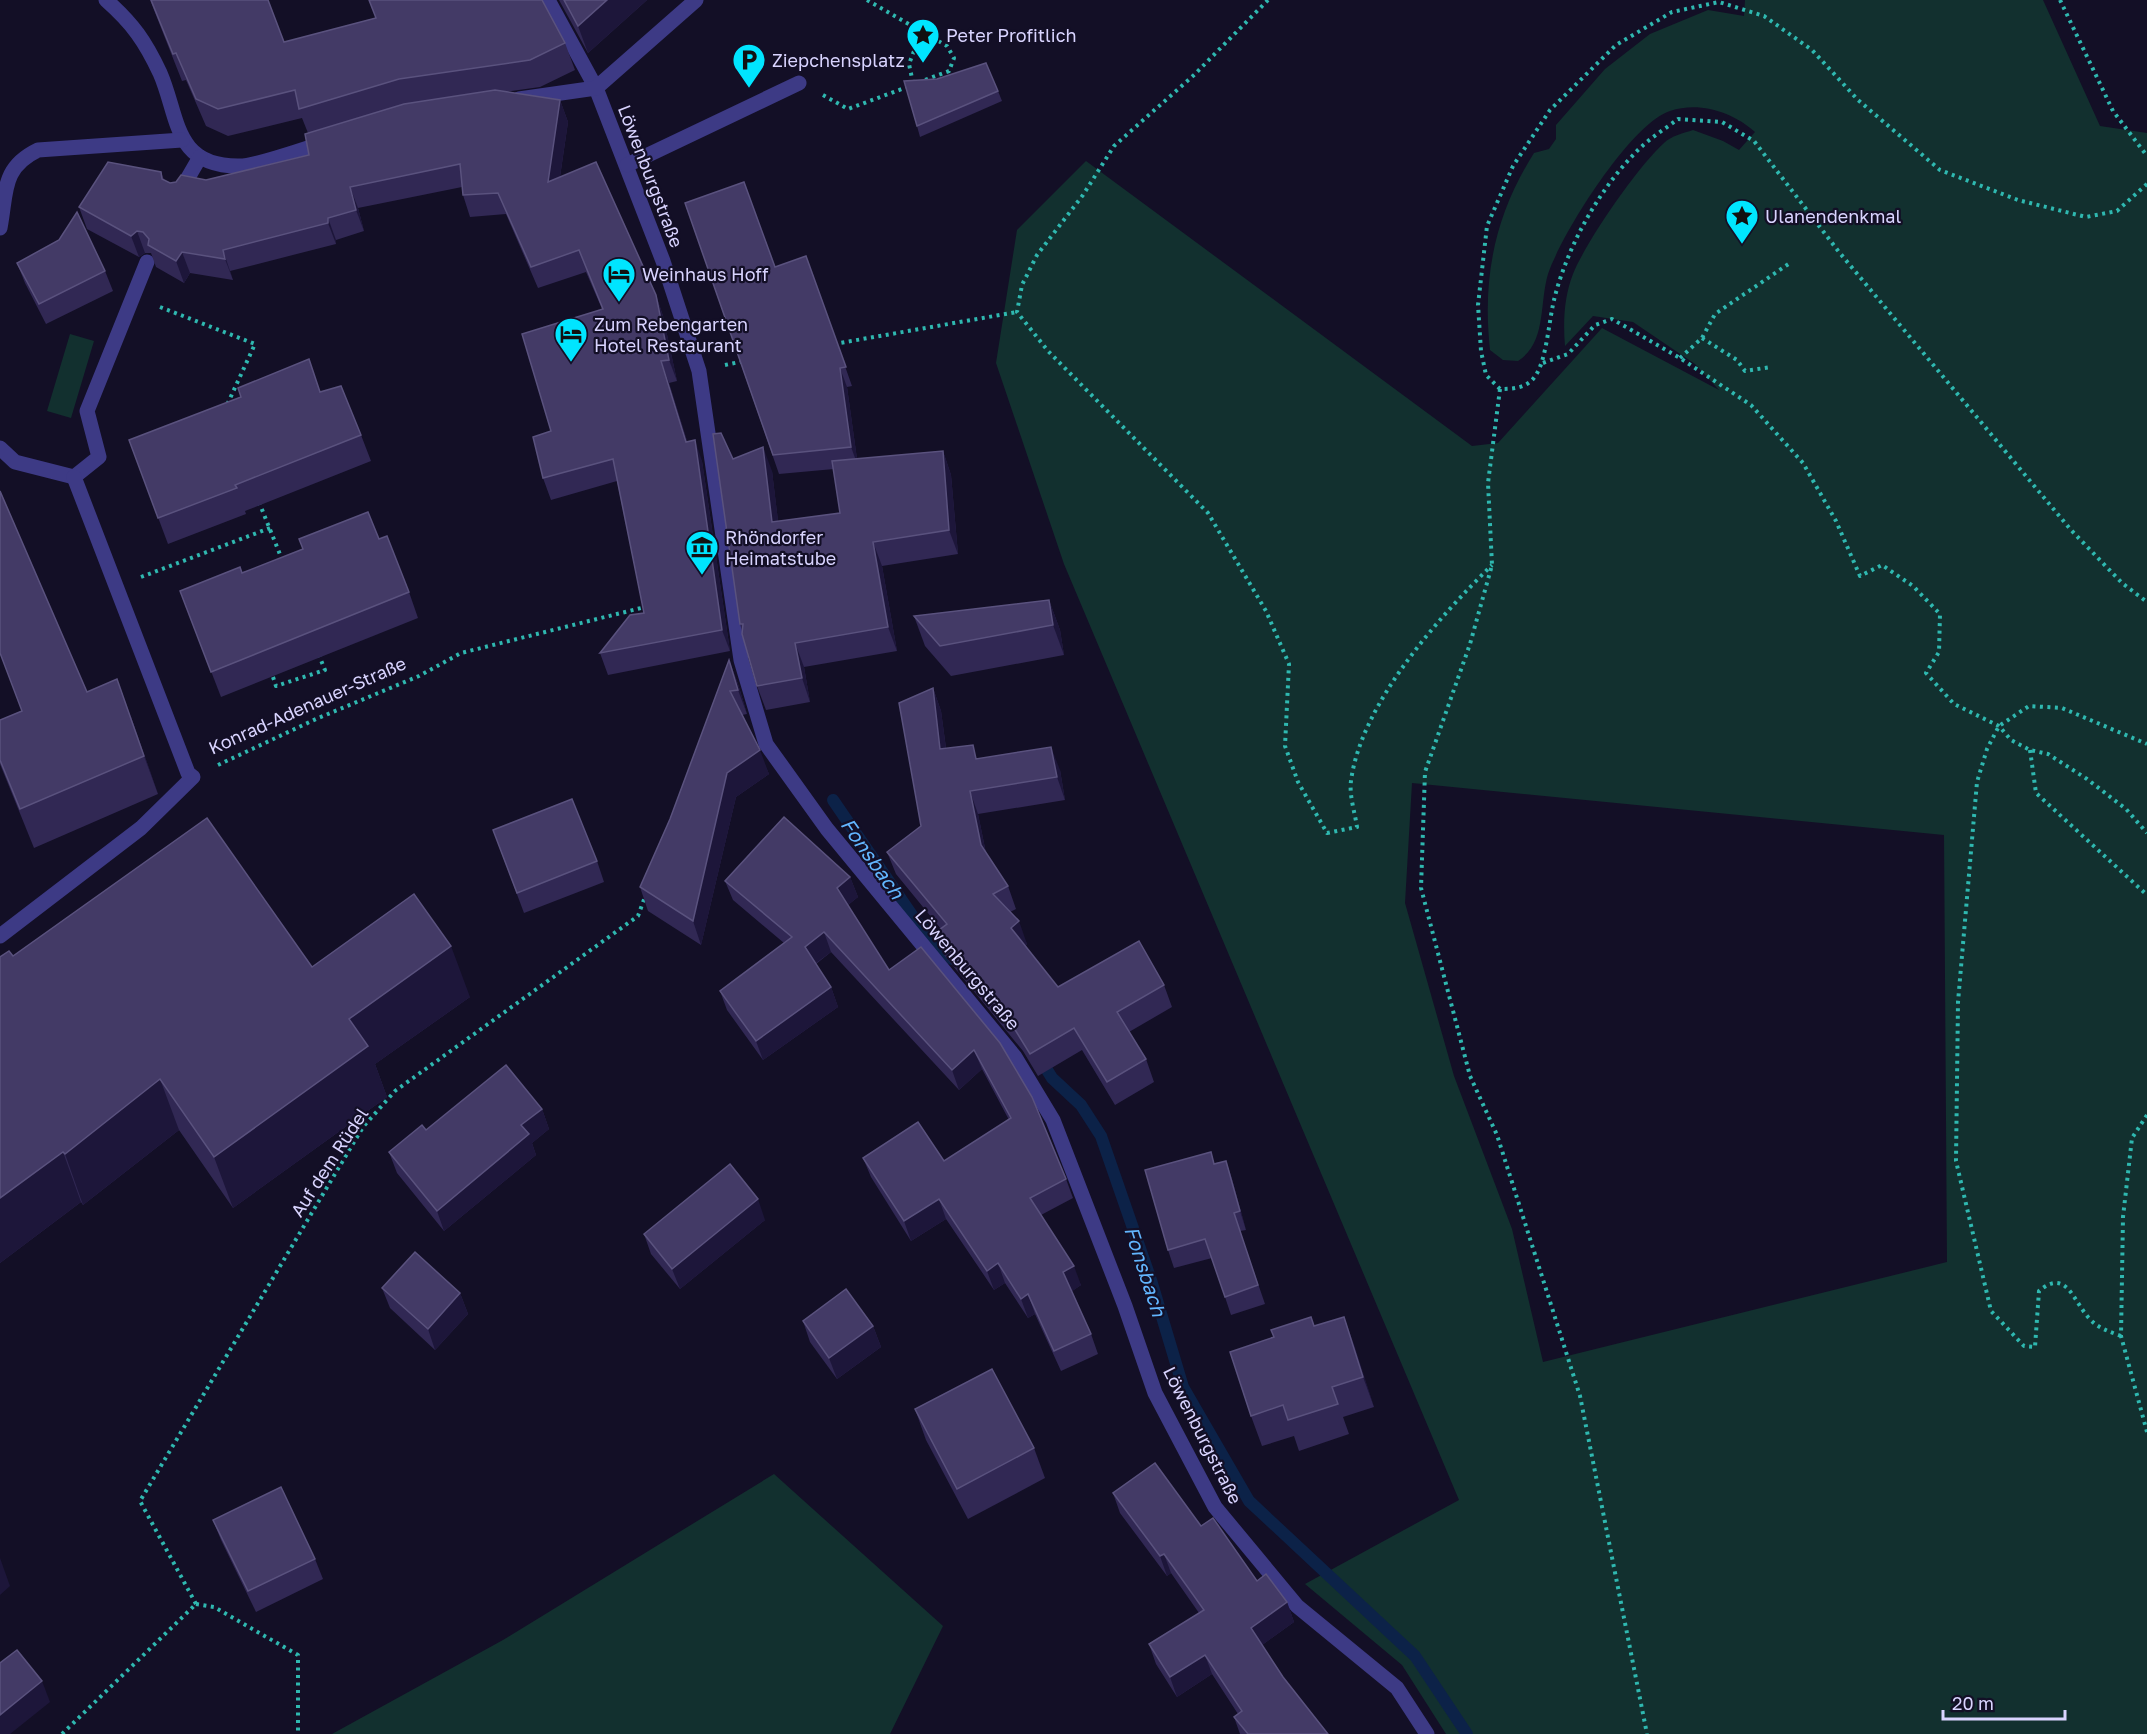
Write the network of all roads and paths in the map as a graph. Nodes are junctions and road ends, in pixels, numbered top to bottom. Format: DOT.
graph roads {
  1 [pos="106,0"];
  2 [pos="548,0"];
  3 [pos="696,0"];
  4 [pos="867,0"];
  5 [pos="1268,0"];
  6 [pos="2060,0"];
  7 [pos="921,33"];
  8 [pos="799,82"];
  9 [pos="914,85"];
  10 [pos="596,88"];
  11 [pos="508,101"];
  12 [pos="343,137"];
  13 [pos="182,140"];
  14 [pos="2147,156"];
  15 [pos="200,157"];
  16 [pos="627,165"];
  17 [pos="2147,184"];
  18 [pos="178,195"];
  19 [pos="0,228"];
  20 [pos="147,262"];
  21 [pos="1790,263"];
  22 [pos="134,297"];
  23 [pos="1017,312"];
  24 [pos="1702,338"];
  25 [pos="831,345"];
  26 [pos="1680,358"];
  27 [pos="750,360"];
  28 [pos="1543,363"];
  29 [pos="1771,367"];
  30 [pos="699,371"];
  31 [pos="1500,389"];
  32 [pos="225,411"];
  33 [pos="0,448"];
  34 [pos="74,477"];
  35 [pos="257,496"];
  36 [pos="270,528"];
  37 [pos="1492,565"];
  38 [pos="285,567"];
  39 [pos="115,587"];
  40 [pos="2147,602"];
  41 [pos="654,604"];
  42 [pos="317,649"];
  43 [pos="273,677"];
  44 [pos="1999,726"];
  45 [pos="2147,744"];
  46 [pos="2030,750"];
  47 [pos="194,777"];
  48 [pos="2147,832"];
  49 [pos="649,886"];
  50 [pos="2147,895"];
  51 [pos="0,936"];
  52 [pos="2147,1115"];
  53 [pos="2121,1336"];
  54 [pos="2147,1432"];
  55 [pos="196,1604"];
  56 [pos="62,1734"];
  57 [pos="298,1734"];
  58 [pos="1427,1734"];
  59 [pos="1647,1734"];
  1 -- 13 [label="street"];
  2 -- 10 [label="street, Löwenburgstraße"];
  3 -- 10 [label="street"];
  4 -- 7 [label="path"];
  5 -- 23 [label="path"];
  6 -- 14 [label="path"];
  7 -- 9 [label="path"];
  7 -- 9 [label="path"];
  8 -- 9 [label="path"];
  8 -- 16 [label="street"];
  10 -- 11 [label="street"];
  10 -- 16 [label="street, Löwenburgstraße"];
  12 -- 15 [label="street"];
  13 -- 15 [label="street"];
  13 -- 19 [label="street"];
  15 -- 18 [label="street"];
  16 -- 30 [label="street, Löwenburgstraße"];
  17 -- 31 [label="path"];
  20 -- 22 [label="street"];
  21 -- 24 [label="path"];
  22 -- 32 [label="path"];
  22 -- 34 [label="street"];
  23 -- 25 [label="path"];
  23 -- 37 [label="path"];
  24 -- 26 [label="path"];
  24 -- 29 [label="path"];
  26 -- 28 [label="path"];
  26 -- 44 [label="path"];
  27 -- 30 [label="path"];
  28 -- 31 [label="path"];
  28 -- 40 [label="path"];
  30 -- 58 [label="street, Löwenburgstraße"];
  31 -- 37 [label="path"];
  33 -- 34 [label="street"];
  34 -- 39 [label="street"];
  35 -- 36 [label="path"];
  36 -- 38 [label="path"];
  36 -- 39 [label="path"];
  37 -- 59 [label="path"];
  39 -- 47 [label="street"];
  41 -- 47 [label="path, Konrad-Adenauer-Straße"];
  42 -- 43 [label="path"];
  44 -- 45 [label="path"];
  44 -- 46 [label="path"];
  44 -- 53 [label="path"];
  46 -- 48 [label="path"];
  46 -- 50 [label="path"];
  47 -- 51 [label="street"];
  49 -- 55 [label="path, Auf dem Rüdel"];
  52 -- 53 [label="path"];
  53 -- 54 [label="path"];
  55 -- 56 [label="path"];
  55 -- 57 [label="path"];
}
